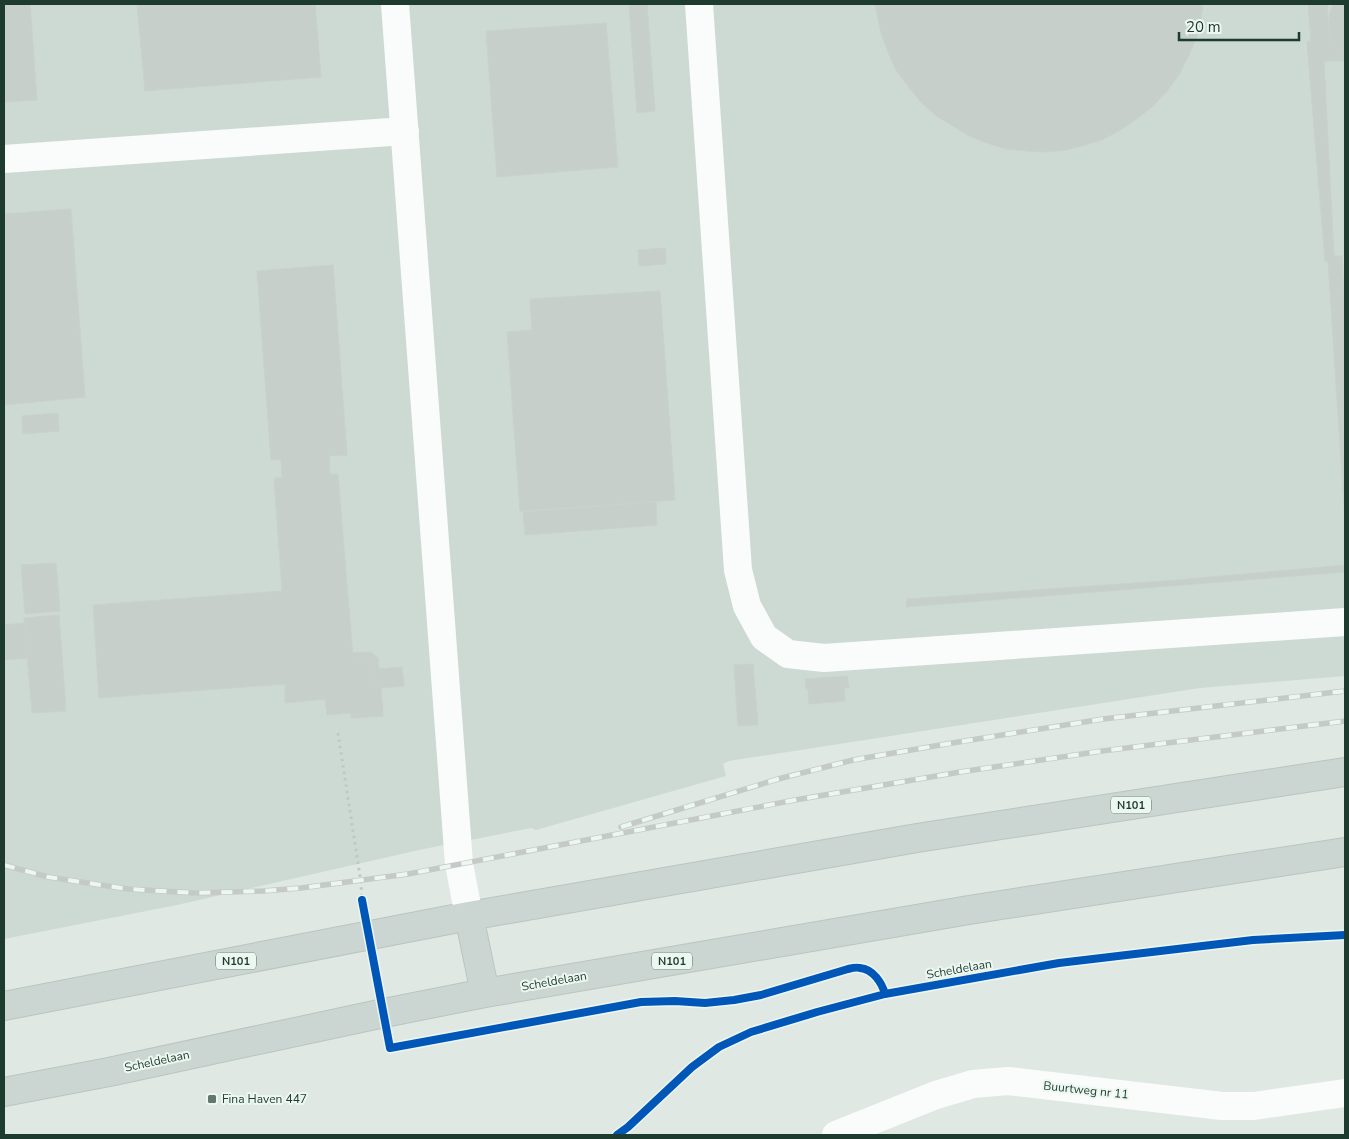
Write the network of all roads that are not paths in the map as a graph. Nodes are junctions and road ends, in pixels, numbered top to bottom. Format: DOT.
graph roads {
  1 [pos="395,4"];
  2 [pos="699,4"];
  3 [pos="404,131"];
  4 [pos="4,159"];
  5 [pos="1345,622"];
  6 [pos="1345,772"];
  7 [pos="1345,852"];
  8 [pos="469,916"];
  9 [pos="485,993"];
  10 [pos="4,1006"];
  11 [pos="4,1092"];
  12 [pos="1345,1094"];
  13 [pos="836,1135"];
  1 -- 3 [label="lane"];
  2 -- 5 [label="lane"];
  3 -- 4 [label="lane"];
  3 -- 8 [label="lane"];
  6 -- 8 [label="main road, N101"];
  7 -- 9 [label="main road, Scheldelaan / N101"];
  8 -- 9 [label="main road"];
  8 -- 10 [label="main road, N101"];
  9 -- 11 [label="main road, Scheldelaan / N101"];
  12 -- 13 [label="lane, Buurtweg nr 11"];
}
